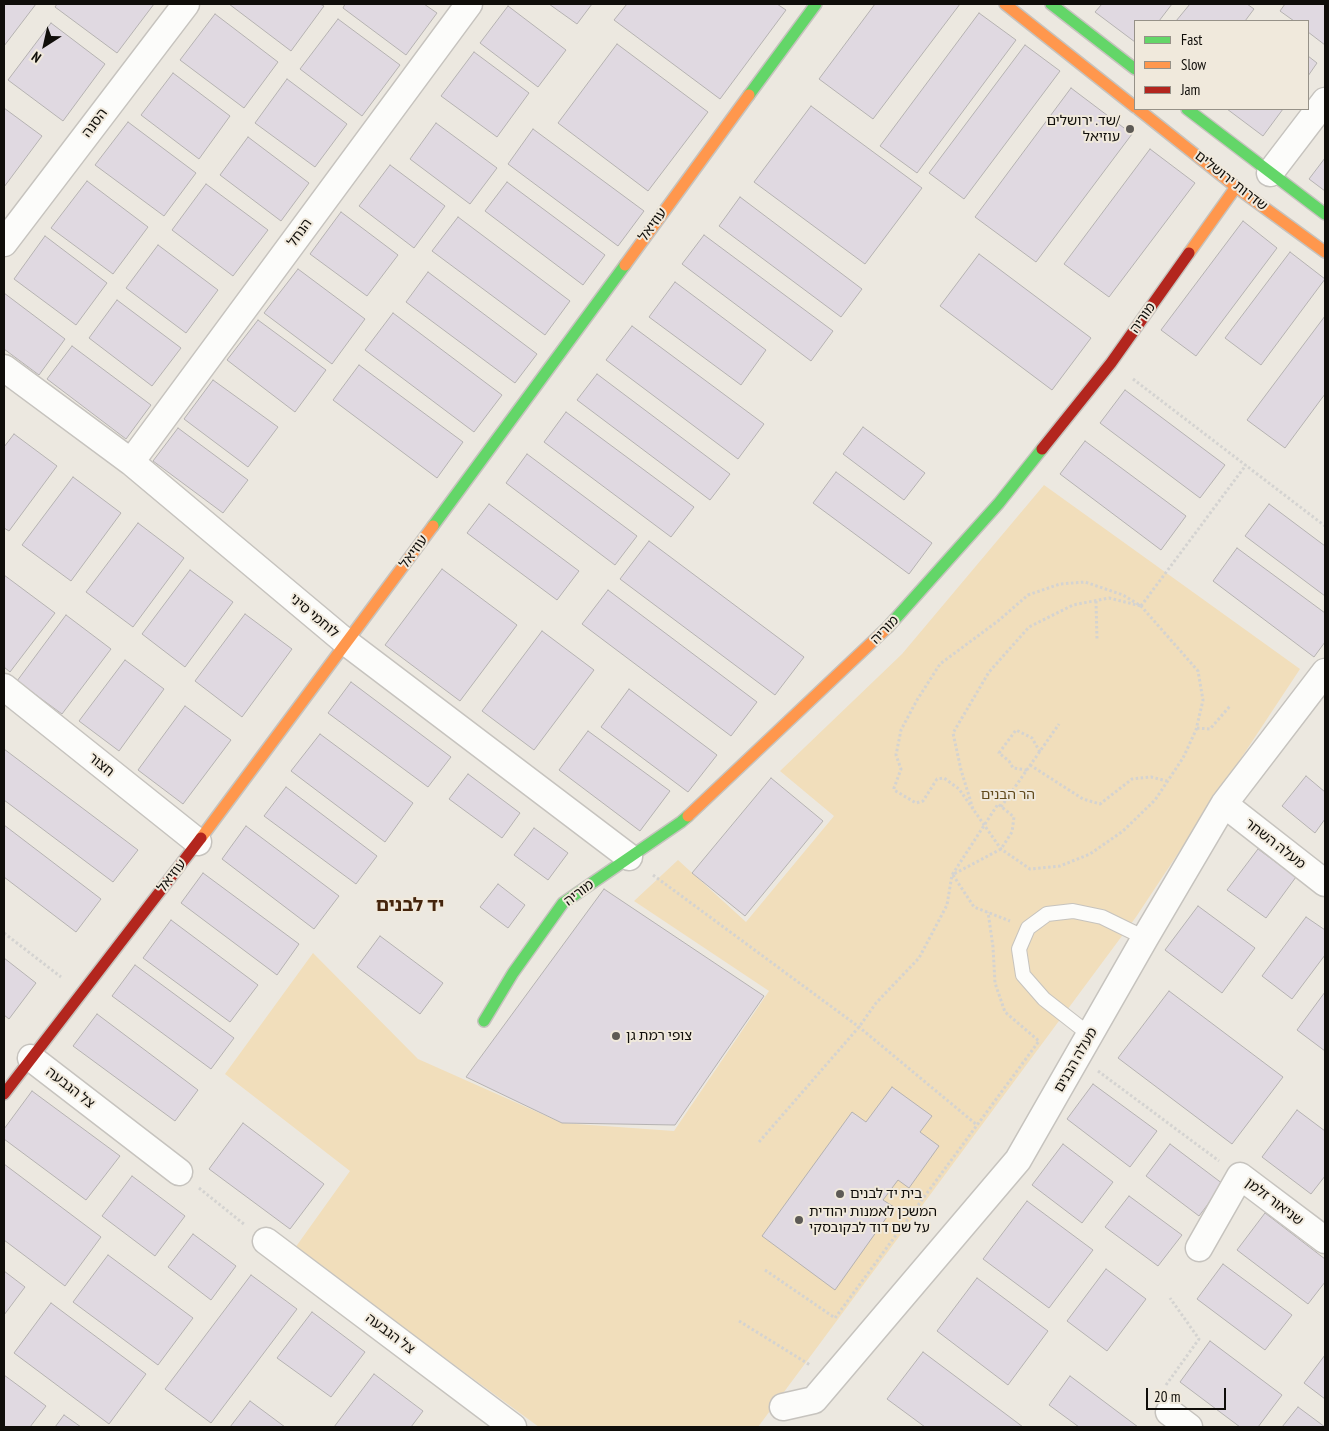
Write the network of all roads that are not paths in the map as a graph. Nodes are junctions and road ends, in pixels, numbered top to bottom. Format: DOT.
graph roads {
  1 [pos="186,4"];
  2 [pos="468,4"];
  3 [pos="816,4"];
  4 [pos="1005,4"];
  5 [pos="1050,4"];
  6 [pos="1134,68"];
  7 [pos="1325,101"];
  8 [pos="1134,106"];
  9 [pos="1139,110"];
  10 [pos="1188,110"];
  11 [pos="1270,173"];
  12 [pos="1236,187"];
  13 [pos="1325,214"];
  14 [pos="4,243"];
  15 [pos="1325,252"];
  16 [pos="4,368"];
  17 [pos="131,462"];
  18 [pos="347,643"];
  19 [pos="1325,672"];
  20 [pos="4,687"];
  21 [pos="1224,804"];
  22 [pos="198,842"];
  23 [pos="629,857"];
  24 [pos="1325,883"];
  25 [pos="1145,938"];
  26 [pos="484,1021"];
  27 [pos="1084,1045"];
  28 [pos="31,1058"];
  29 [pos="4,1094"];
  30 [pos="179,1172"];
  31 [pos="1325,1240"];
  32 [pos="266,1241"];
  33 [pos="1199,1248"];
  34 [pos="783,1407"];
  35 [pos="514,1427"];
  1 -- 14 [label="street, הסנה"];
  2 -- 17 [label="street, הנחל"];
  3 -- 18 [label="street, עוזיאל"];
  4 -- 8 [label="street, שדרות ירושלים"];
  5 -- 6 [label="street"];
  7 -- 11 [label="street"];
  9 -- 12 [label="street, שדרות ירושלים"];
  10 -- 11 [label="street"];
  11 -- 13 [label="street"];
  12 -- 15 [label="street, שדרות ירושלים"];
  12 -- 23 [label="street, מוריה"];
  16 -- 17 [label="street, לוחמי סיני"];
  17 -- 18 [label="street, לוחמי סיני"];
  18 -- 22 [label="street, עוזיאל"];
  18 -- 23 [label="street, לוחמי סיני"];
  19 -- 21 [label="street, מעלה הבנים"];
  20 -- 22 [label="street, חצור"];
  21 -- 24 [label="street, מעלה השחר"];
  21 -- 25 [label="street, מעלה הבנים"];
  22 -- 28 [label="street, עוזיאל"];
  23 -- 26 [label="street, מוריה"];
  25 -- 27 [label="street, מעלה הבנים"];
  25 -- 27 [label="lane"];
  27 -- 34 [label="street, מעלה הבנים"];
  28 -- 29 [label="street, עוזיאל"];
  28 -- 30 [label="street, צל הגבעה"];
  31 -- 33 [label="street, שניאור זלמן"];
  32 -- 35 [label="street, צל הגבעה"];
}
